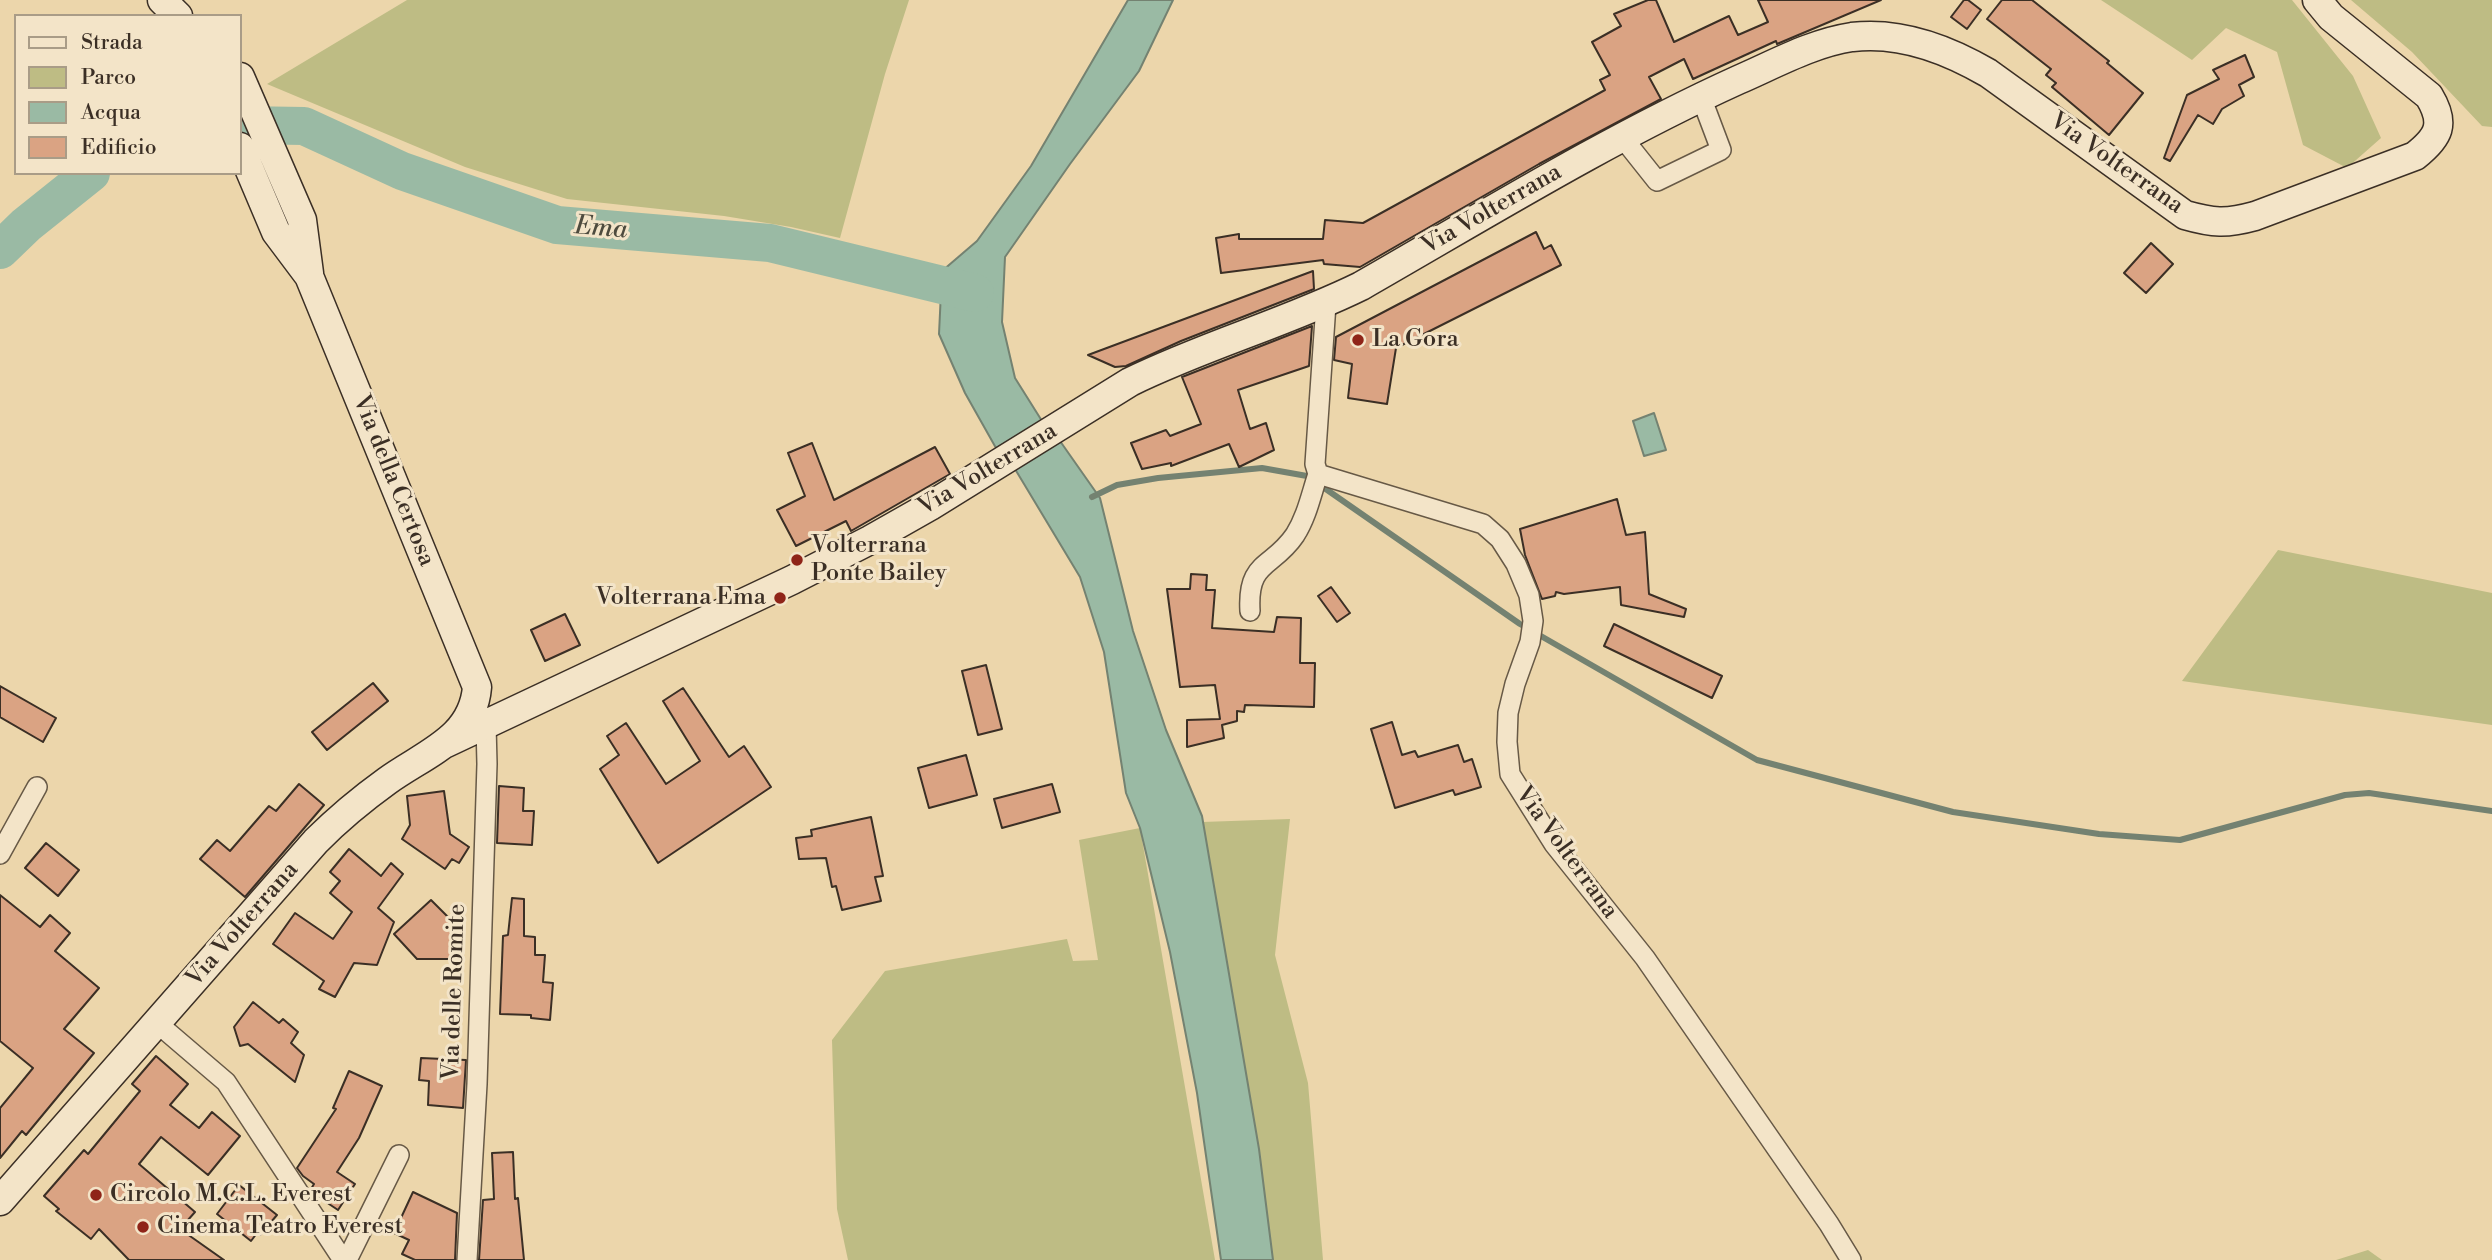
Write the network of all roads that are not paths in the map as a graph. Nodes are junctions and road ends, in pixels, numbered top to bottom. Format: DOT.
graph roads {
  1 [pos="162,0"];
  2 [pos="2317,0"];
  3 [pos="176,14"];
  4 [pos="242,80"];
  5 [pos="1701,97"];
  6 [pos="1622,137"];
  7 [pos="242,151"];
  8 [pos="309,276"];
  9 [pos="1326,304"];
  10 [pos="1318,474"];
  11 [pos="1250,611"];
  12 [pos="488,693"];
  13 [pos="528,704"];
  14 [pos="486,726"];
  15 [pos="444,744"];
  16 [pos="37,787"];
  17 [pos="0,853"];
  18 [pos="157,1023"];
  19 [pos="399,1155"];
  20 [pos="0,1201"];
  21 [pos="345,1260"];
  22 [pos="467,1260"];
  23 [pos="1851,1260"];
  1 -- 3 [label="main road"];
  2 -- 5 [label="main road, Via Volterrana"];
  4 -- 8 [label="main road, Via della Certosa"];
  5 -- 6 [label="main road, Via Volterrana"];
  5 -- 6 [label="street"];
  6 -- 9 [label="main road, Via Volterrana"];
  7 -- 8 [label="main road, Via della Certosa"];
  8 -- 12 [label="main road, Via della Certosa"];
  9 -- 10 [label="street"];
  9 -- 13 [label="main road, Via Volterrana"];
  10 -- 11 [label="street"];
  10 -- 23 [label="street, Via Volterrana"];
  12 -- 13 [label="main road"];
  12 -- 14 [label="main road"];
  12 -- 15 [label="main road, Via Volterrana"];
  13 -- 14 [label="main road, Via Volterrana"];
  14 -- 15 [label="main road, Via Volterrana"];
  14 -- 22 [label="street, Via delle Romite"];
  15 -- 18 [label="main road, Via Volterrana"];
  16 -- 17 [label="street"];
  18 -- 20 [label="main road, Via Volterrana"];
  18 -- 21 [label="street"];
  19 -- 21 [label="street"];
}
